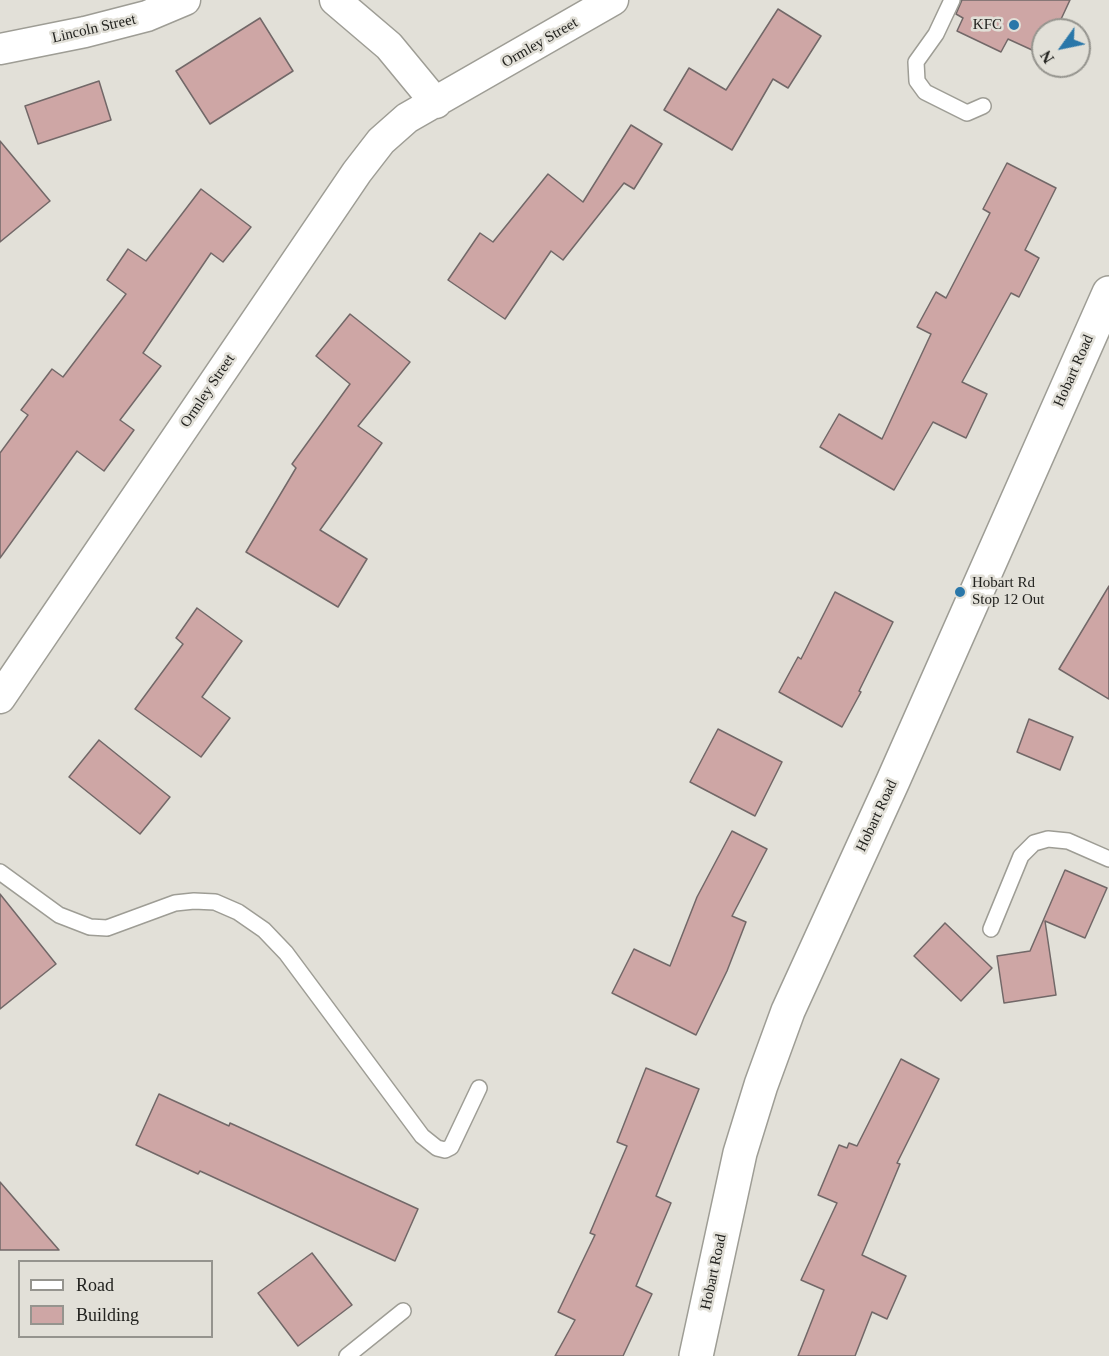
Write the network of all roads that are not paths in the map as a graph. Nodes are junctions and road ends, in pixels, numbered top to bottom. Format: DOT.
graph roads {
  1 [pos="185,0"];
  2 [pos="335,0"];
  3 [pos="613,0"];
  4 [pos="952,0"];
  5 [pos="0,49"];
  6 [pos="436,103"];
  7 [pos="983,106"];
  8 [pos="1109,293"];
  9 [pos="0,698"];
  10 [pos="1109,859"];
  11 [pos="0,872"];
  12 [pos="991,929"];
  13 [pos="479,1088"];
  14 [pos="403,1311"];
  15 [pos="347,1356"];
  16 [pos="696,1356"];
  1 -- 5 [label="street, Lincoln Street"];
  2 -- 6 [label="street"];
  3 -- 6 [label="street, Ormley Street"];
  4 -- 7 [label="lane"];
  6 -- 9 [label="street, Ormley Street"];
  8 -- 16 [label="main road, Hobart Road"];
  10 -- 12 [label="lane"];
  11 -- 13 [label="lane"];
  14 -- 15 [label="lane"];
}
